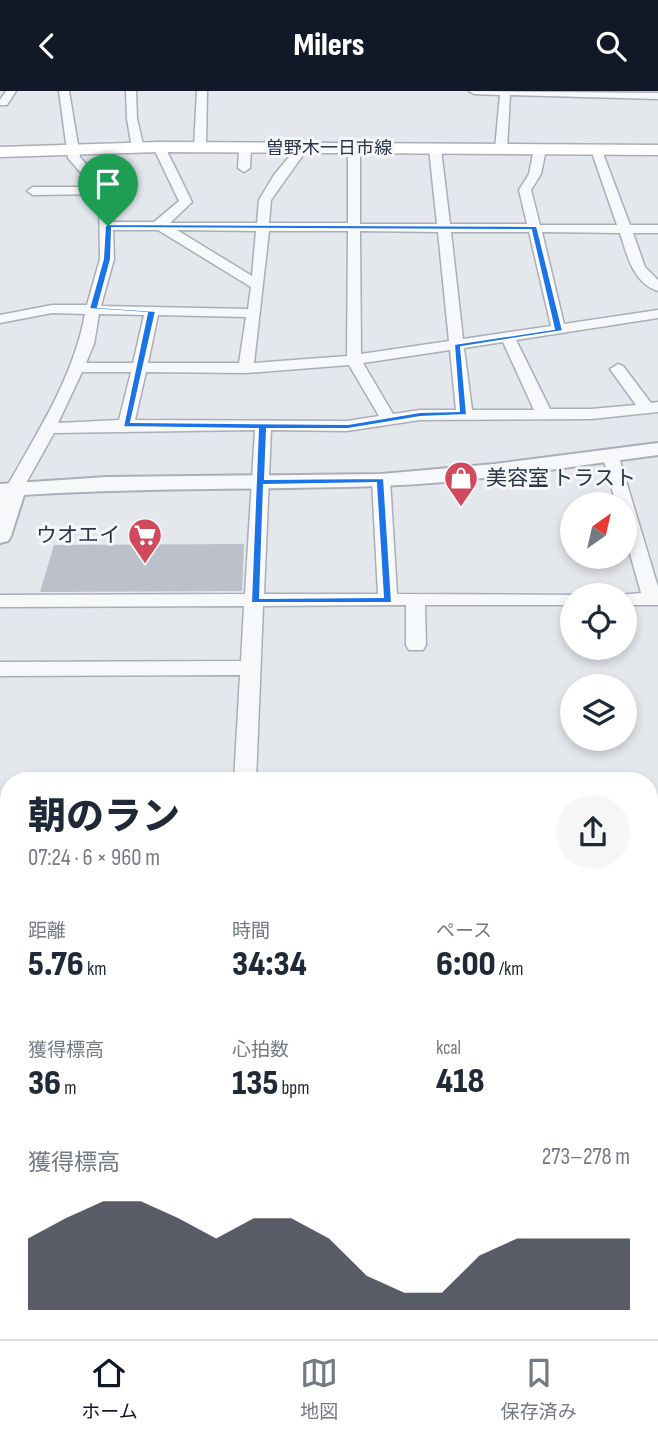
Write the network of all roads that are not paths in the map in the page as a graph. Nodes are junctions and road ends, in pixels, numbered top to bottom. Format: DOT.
graph roads {
  1 [pos="10,91"];
  2 [pos="64,91"];
  3 [pos="131,91"];
  4 [pos="202,91"];
  5 [pos="474,91"];
  6 [pos="505,93"];
  7 [pos="521,93"];
  8 [pos="658,96"];
  9 [pos="3,103"];
  10 [pos="159,147"];
  11 [pos="200,147"];
  12 [pos="138,148"];
  13 [pos="245,148"];
  14 [pos="302,148"];
  15 [pos="354,148"];
  16 [pos="435,149"];
  17 [pos="501,149"];
  18 [pos="540,149"];
  19 [pos="72,150"];
  20 [pos="597,150"];
  21 [pos="658,150"];
  22 [pos="0,152"];
  23 [pos="244,168"];
  24 [pos="104,190"];
  25 [pos="33,191"];
  26 [pos="159,225"];
  27 [pos="108,226"];
  28 [pos="263,226"];
  29 [pos="352,227"];
  30 [pos="534,227"];
  31 [pos="443,228"];
  32 [pos="625,228"];
  33 [pos="658,229"];
  34 [pos="258,285"];
  35 [pos="658,287"];
  36 [pos="93,309"];
  37 [pos="152,311"];
  38 [pos="253,313"];
  39 [pos="658,314"];
  40 [pos="0,319"];
  41 [pos="559,331"];
  42 [pos="508,338"];
  43 [pos="457,345"];
  44 [pos="354,360"];
  45 [pos="76,367"];
  46 [pos="140,367"];
  47 [pos="246,368"];
  48 [pos="618,369"];
  49 [pos="652,408"];
  50 [pos="464,413"];
  51 [pos="544,414"];
  52 [pos="388,419"];
  53 [pos="126,425"];
  54 [pos="262,426"];
  55 [pos="48,428"];
  56 [pos="658,449"];
  57 [pos="610,454"];
  58 [pos="381,480"];
  59 [pos="260,482"];
  60 [pos="8,489"];
  61 [pos="0,536"];
  62 [pos="560,599"];
  63 [pos="637,599"];
  64 [pos="655,599"];
  65 [pos="0,601"];
  66 [pos="255,601"];
  67 [pos="388,601"];
  68 [pos="415,601"];
  69 [pos="416,645"];
  70 [pos="251,668"];
  71 [pos="0,669"];
  72 [pos="245,772"];
  1 -- 9 [label="street"];
  2 -- 19 [label="street"];
  3 -- 12 [label="street"];
  4 -- 11 [label="street"];
  5 -- 6 [label="street"];
  6 -- 7 [label="street"];
  6 -- 17 [label="street"];
  7 -- 8 [label="street"];
  10 -- 11 [label="main road, 曽野木一日市線"];
  10 -- 12 [label="main road, 曽野木一日市線"];
  10 -- 26 [label="street"];
  11 -- 13 [label="main road, 曽野木一日市線"];
  12 -- 19 [label="main road, 曽野木一日市線"];
  13 -- 14 [label="main road, 曽野木一日市線"];
  13 -- 23 [label="street"];
  14 -- 15 [label="main road, 曽野木一日市線"];
  14 -- 28 [label="street"];
  15 -- 16 [label="main road, 曽野木一日市線"];
  15 -- 29 [label="street"];
  16 -- 17 [label="main road, 曽野木一日市線"];
  16 -- 31 [label="street"];
  17 -- 18 [label="main road, 曽野木一日市線"];
  18 -- 20 [label="main road, 曽野木一日市線"];
  18 -- 30 [label="street"];
  19 -- 22 [label="main road, 曽野木一日市線"];
  19 -- 24 [label="street"];
  20 -- 21 [label="main road, 曽野木一日市線"];
  20 -- 32 [label="street"];
  24 -- 25 [label="street"];
  24 -- 27 [label="street"];
  26 -- 27 [label="street"];
  26 -- 28 [label="street"];
  26 -- 34 [label="street"];
  27 -- 36 [label="street"];
  28 -- 29 [label="street"];
  28 -- 34 [label="street"];
  29 -- 31 [label="street"];
  29 -- 44 [label="street"];
  30 -- 31 [label="street"];
  30 -- 32 [label="street"];
  30 -- 41 [label="street"];
  31 -- 43 [label="street"];
  32 -- 33 [label="street"];
  32 -- 35 [label="street"];
  34 -- 38 [label="street"];
  36 -- 37 [label="street"];
  36 -- 40 [label="street"];
  36 -- 45 [label="street"];
  37 -- 38 [label="street"];
  37 -- 46 [label="street"];
  38 -- 47 [label="street"];
  39 -- 41 [label="street"];
  41 -- 42 [label="street"];
  42 -- 43 [label="street"];
  42 -- 51 [label="street"];
  43 -- 44 [label="street"];
  43 -- 50 [label="street"];
  44 -- 47 [label="street"];
  44 -- 52 [label="street"];
  45 -- 46 [label="street"];
  45 -- 55 [label="street"];
  46 -- 47 [label="street"];
  46 -- 53 [label="street"];
  48 -- 49 [label="street"];
  49 -- 51 [label="street"];
  50 -- 51 [label="street"];
  50 -- 52 [label="street"];
  52 -- 54 [label="street"];
  53 -- 54 [label="street"];
  53 -- 55 [label="street"];
  54 -- 59 [label="street"];
  55 -- 60 [label="street"];
  56 -- 57 [label="street"];
  57 -- 58 [label="street"];
  57 -- 64 [label="street"];
  58 -- 59 [label="street"];
  58 -- 67 [label="street"];
  59 -- 60 [label="street"];
  59 -- 66 [label="street"];
  60 -- 61 [label="street"];
  62 -- 68 [label="street"];
  63 -- 64 [label="street"];
  65 -- 66 [label="street"];
  66 -- 67 [label="street"];
  66 -- 70 [label="street"];
  67 -- 68 [label="street"];
  68 -- 69 [label="street"];
  70 -- 71 [label="street"];
  70 -- 72 [label="street"];
}
